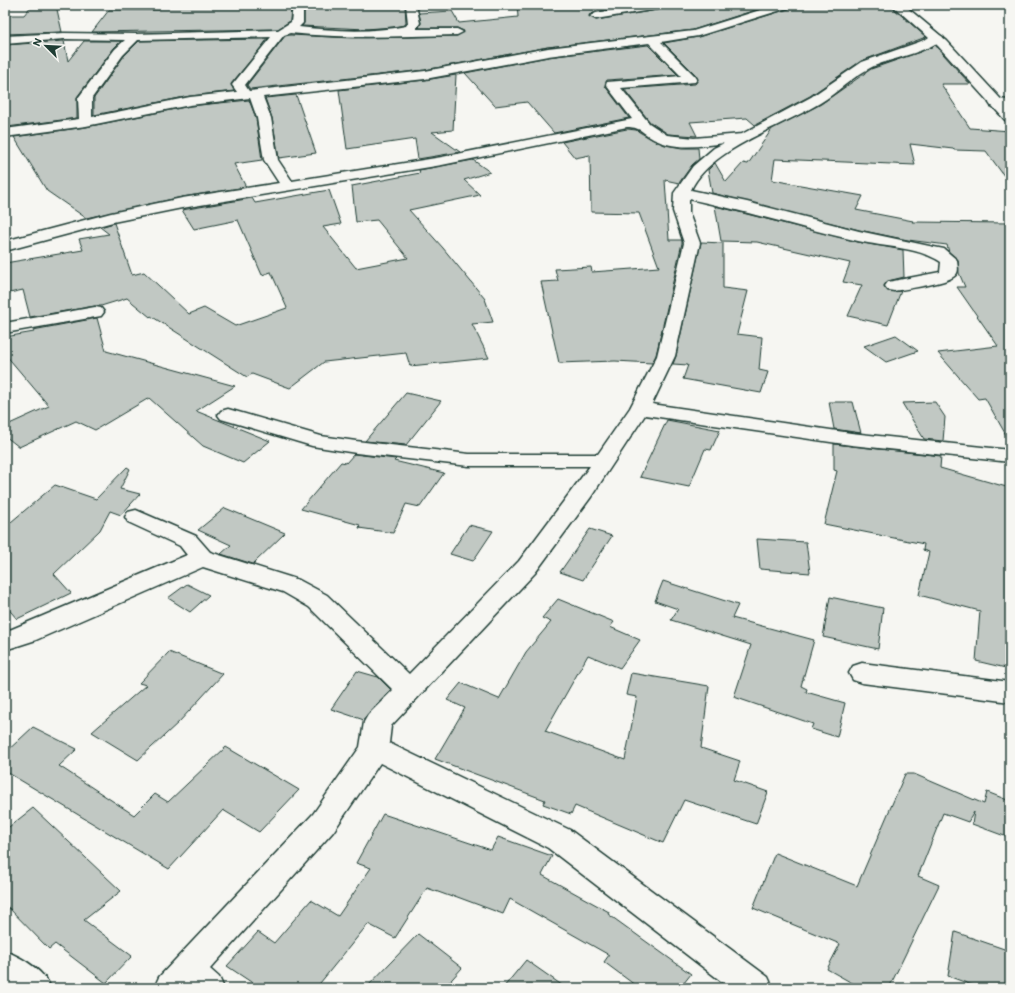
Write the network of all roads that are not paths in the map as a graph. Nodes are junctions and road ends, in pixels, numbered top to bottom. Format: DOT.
graph roads {
  1 [pos="298,5"];
  2 [pos="412,5"];
  3 [pos="663,5"];
  4 [pos="787,5"];
  5 [pos="897,5"];
  6 [pos="586,9"];
  7 [pos="596,16"];
  8 [pos="606,24"];
  9 [pos="285,31"];
  10 [pos="457,32"];
  11 [pos="396,33"];
  12 [pos="135,37"];
  13 [pos="937,37"];
  14 [pos="652,39"];
  15 [pos="5,40"];
  16 [pos="251,95"];
  17 [pos="996,103"];
  18 [pos="1010,104"];
  19 [pos="1010,117"];
  20 [pos="86,122"];
  21 [pos="643,124"];
  22 [pos="5,133"];
  23 [pos="747,137"];
  24 [pos="288,185"];
  25 [pos="682,193"];
  26 [pos="5,246"];
  27 [pos="894,286"];
  28 [pos="95,312"];
  29 [pos="5,328"];
  30 [pos="640,408"];
  31 [pos="228,415"];
  32 [pos="1010,456"];
  33 [pos="605,460"];
  34 [pos="136,517"];
  35 [pos="202,558"];
  36 [pos="5,641"];
  37 [pos="862,673"];
  38 [pos="408,689"];
  39 [pos="1010,692"];
  40 [pos="374,748"];
  41 [pos="5,966"];
  42 [pos="188,982"];
  43 [pos="34,988"];
  44 [pos="756,988"];
  1 -- 9 [label="street"];
  2 -- 11 [label="street"];
  3 -- 7 [label="street"];
  4 -- 14 [label="street"];
  5 -- 13 [label="street"];
  6 -- 7 [label="street"];
  7 -- 8 [label="street"];
  9 -- 11 [label="street"];
  9 -- 12 [label="street"];
  9 -- 16 [label="street"];
  10 -- 11 [label="street"];
  12 -- 15 [label="street"];
  12 -- 20 [label="street"];
  13 -- 17 [label="street"];
  13 -- 23 [label="street"];
  14 -- 16 [label="street"];
  14 -- 21 [label="street"];
  16 -- 20 [label="street"];
  16 -- 24 [label="street"];
  17 -- 18 [label="street"];
  17 -- 19 [label="street"];
  20 -- 22 [label="street"];
  21 -- 23 [label="street"];
  21 -- 24 [label="street"];
  23 -- 25 [label="street"];
  24 -- 26 [label="street"];
  25 -- 27 [label="street"];
  25 -- 30 [label="street"];
  28 -- 29 [label="street"];
  30 -- 32 [label="street"];
  30 -- 33 [label="street"];
  31 -- 33 [label="street"];
  33 -- 38 [label="street"];
  34 -- 35 [label="street"];
  35 -- 36 [label="street"];
  35 -- 38 [label="street"];
  37 -- 39 [label="street"];
  38 -- 40 [label="street"];
  40 -- 42 [label="street"];
  40 -- 44 [label="street"];
  41 -- 43 [label="street"];
}
